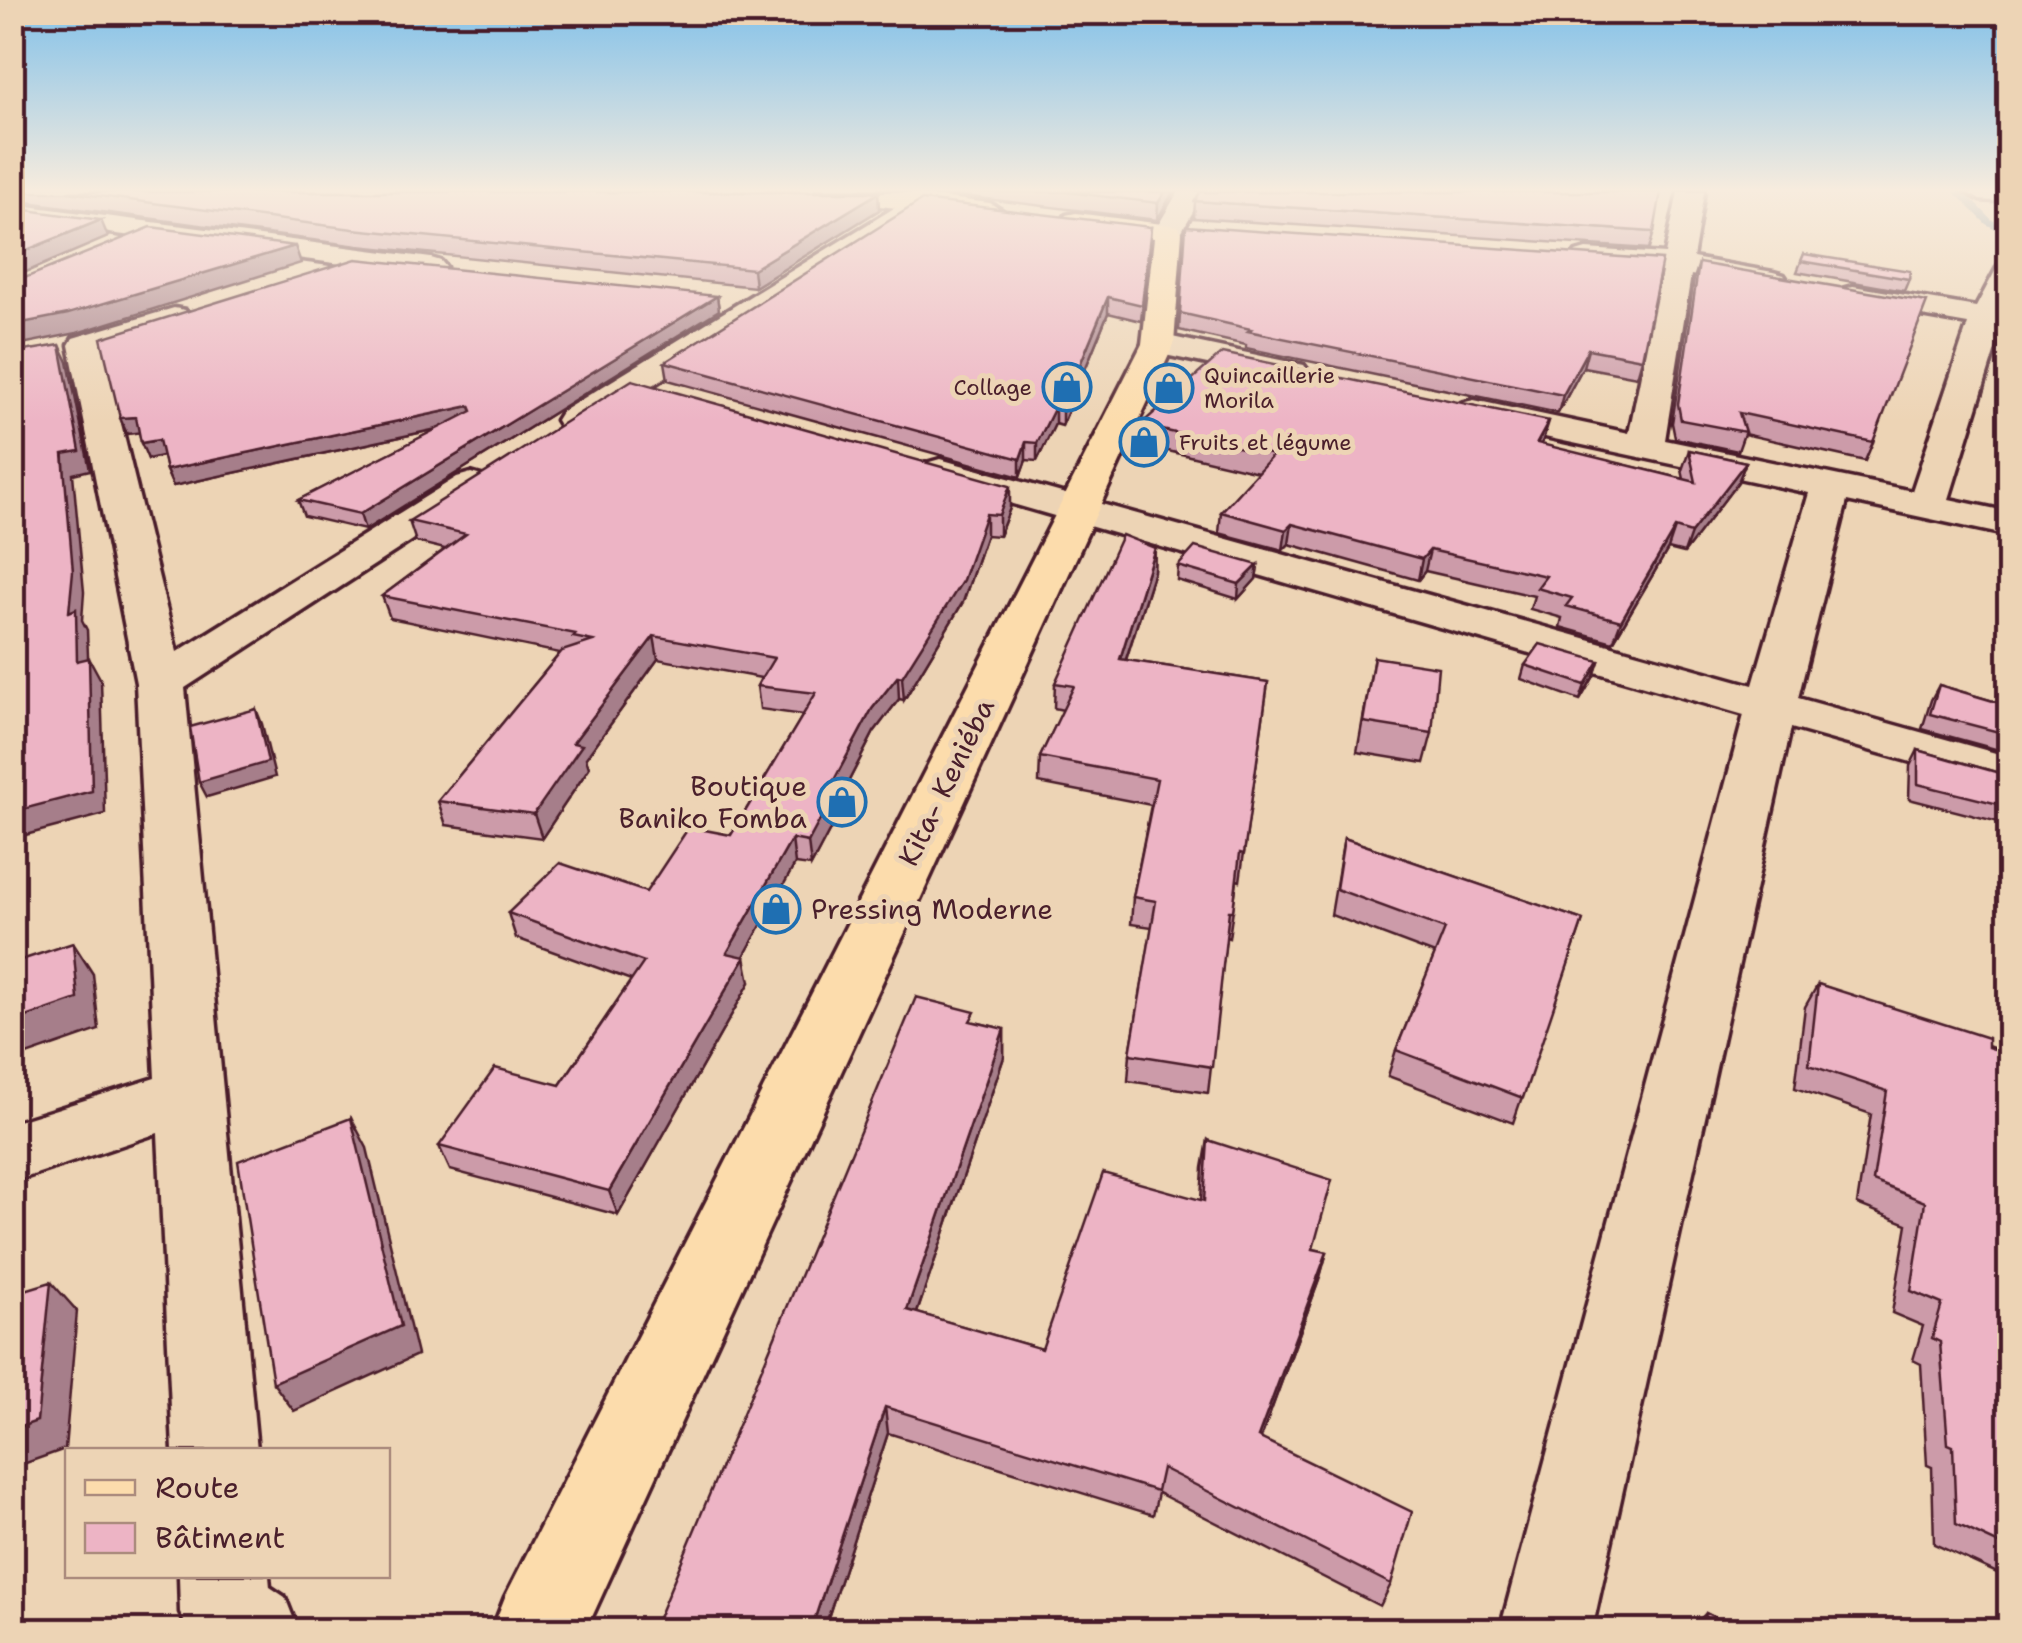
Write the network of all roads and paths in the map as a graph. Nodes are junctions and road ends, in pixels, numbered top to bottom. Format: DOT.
graph roads {
  1 [pos="2010,268"];
  2 [pos="327,269"];
  3 [pos="451,269"];
  4 [pos="454,269"];
  5 [pos="813,269"];
  6 [pos="1174,269"];
  7 [pos="1677,269"];
  8 [pos="1705,269"];
  9 [pos="1794,284"];
  10 [pos="1832,291"];
  11 [pos="724,297"];
  12 [pos="762,301"];
  13 [pos="1986,318"];
  14 [pos="1158,344"];
  15 [pos="1333,381"];
  16 [pos="631,384"];
  17 [pos="686,400"];
  18 [pos="1431,401"];
  19 [pos="546,438"];
  20 [pos="1645,447"];
  21 [pos="910,463"];
  22 [pos="496,470"];
  23 [pos="1831,486"];
  24 [pos="1927,506"];
  25 [pos="1077,510"];
  26 [pos="2010,524"];
  27 [pos="160,683"];
  28 [pos="1772,707"];
  29 [pos="2010,774"];
  30 [pos="189,1095"];
  31 [pos="12,1153"];
  32 [pos="215,1448"];
  33 [pos="224,1578"];
  34 [pos="252,1630"];
  35 [pos="538,1630"];
  36 [pos="1546,1630"];
  1 -- 13 [label="street"];
  2 -- 27 [label="street"];
  3 -- 4 [label="street"];
  5 -- 12 [label="street"];
  6 -- 14 [label="main road, Kita- Keniéba"];
  7 -- 20 [label="street"];
  8 -- 9 [label="street"];
  10 -- 13 [label="street"];
  11 -- 12 [label="street"];
  12 -- 16 [label="street"];
  13 -- 24 [label="street"];
  14 -- 15 [label="street"];
  14 -- 25 [label="main road, Kita- Keniéba"];
  16 -- 17 [label="street"];
  16 -- 19 [label="street"];
  18 -- 20 [label="street"];
  20 -- 23 [label="street"];
  21 -- 25 [label="street"];
  22 -- 27 [label="street"];
  23 -- 24 [label="street"];
  23 -- 28 [label="street"];
  24 -- 26 [label="street"];
  25 -- 28 [label="street"];
  25 -- 35 [label="main road, Kita- Keniéba"];
  27 -- 30 [label="street"];
  28 -- 29 [label="street"];
  28 -- 36 [label="street"];
  30 -- 31 [label="street"];
  30 -- 32 [label="street"];
  33 -- 34 [label="street"];
}
